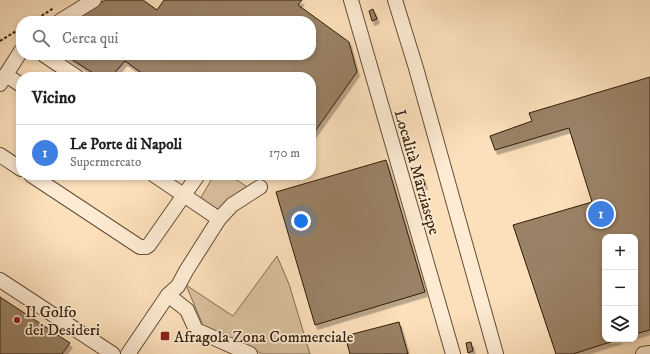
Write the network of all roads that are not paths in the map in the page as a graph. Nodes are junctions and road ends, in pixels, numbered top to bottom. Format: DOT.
graph roads {
  1 [pos="94,0"];
  2 [pos="350,0"];
  3 [pos="395,0"];
  4 [pos="68,16"];
  5 [pos="16,59"];
  6 [pos="51,60"];
  7 [pos="69,72"];
  8 [pos="3,80"];
  9 [pos="16,84"];
  10 [pos="0,155"];
  11 [pos="16,166"];
  12 [pos="39,180"];
  13 [pos="162,180"];
  14 [pos="194,180"];
  15 [pos="260,187"];
  16 [pos="184,195"];
  17 [pos="219,219"];
  18 [pos="0,280"];
  19 [pos="168,295"];
  20 [pos="114,354"];
  21 [pos="128,354"];
  22 [pos="250,354"];
  23 [pos="453,354"];
  24 [pos="496,354"];
  25 [pos="643,354"];
  26 [pos="650,354"];
  1 -- 4 [label="street"];
  2 -- 23 [label="street, Località Marziasepe"];
  3 -- 24 [label="street"];
  5 -- 8 [label="street"];
  6 -- 7 [label="street"];
  8 -- 9 [label="street"];
  10 -- 11 [label="street"];
  12 -- 16 [label="street"];
  13 -- 16 [label="street"];
  14 -- 16 [label="street"];
  15 -- 17 [label="street"];
  16 -- 17 [label="street"];
  17 -- 19 [label="street"];
  18 -- 20 [label="street"];
  19 -- 21 [label="street"];
  19 -- 22 [label="street"];
  25 -- 26 [label="street"];
}
